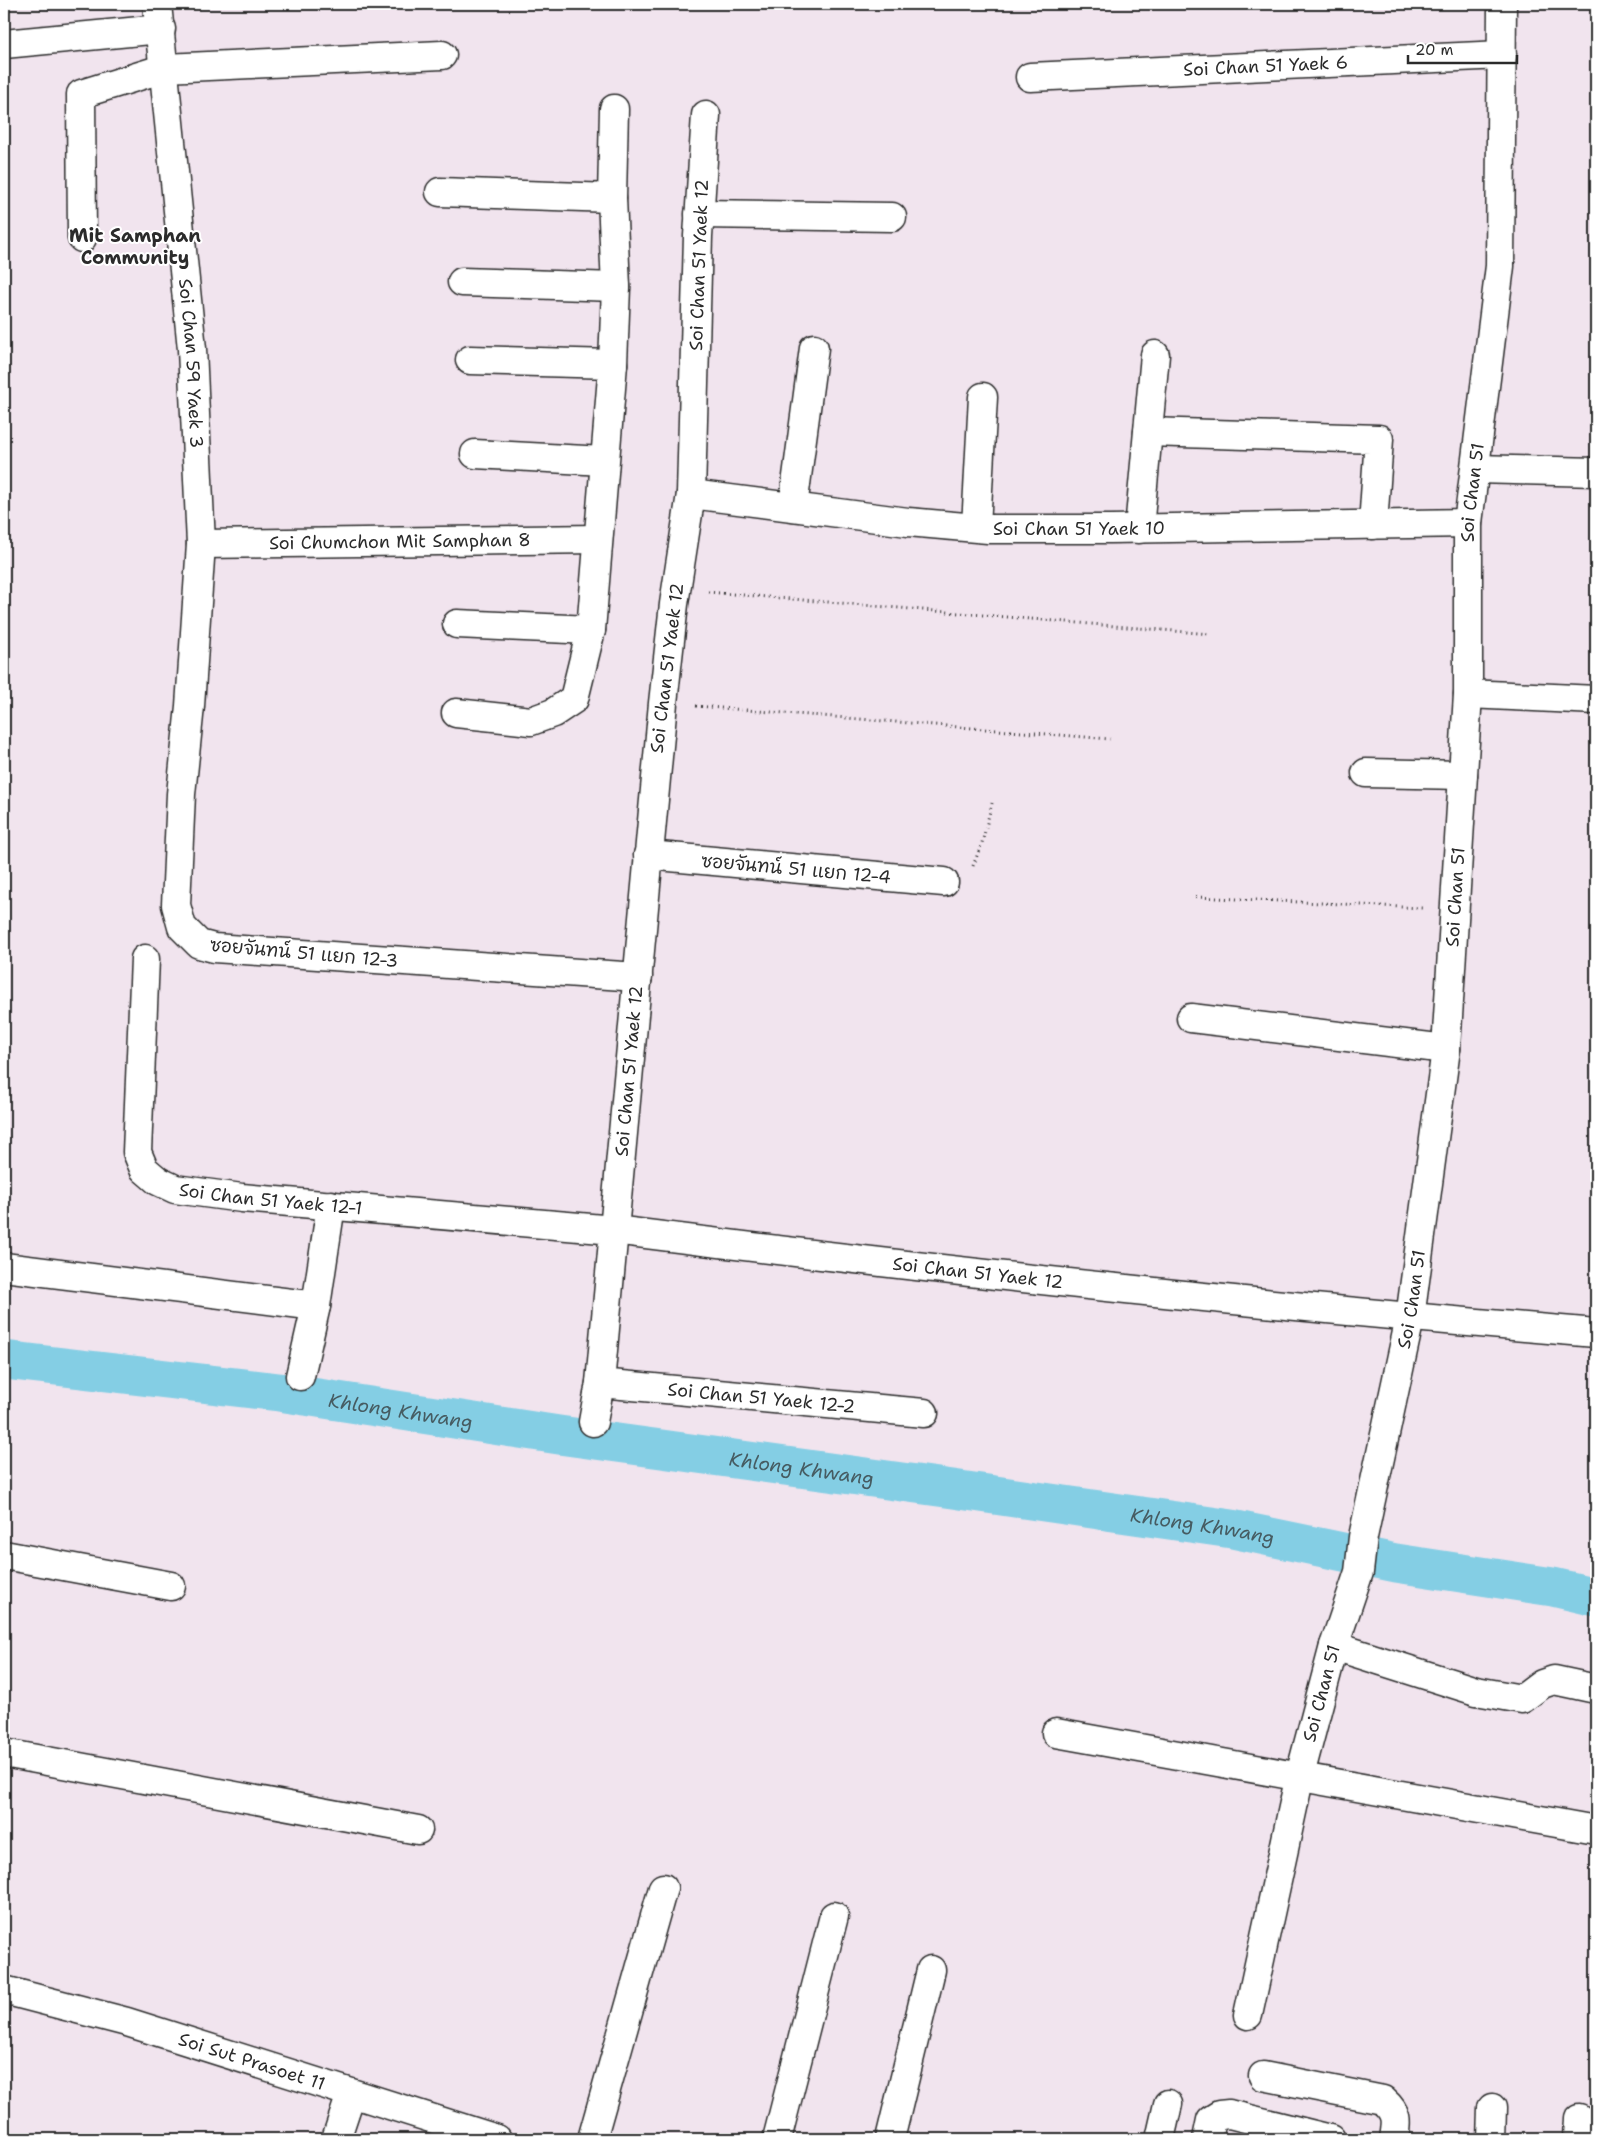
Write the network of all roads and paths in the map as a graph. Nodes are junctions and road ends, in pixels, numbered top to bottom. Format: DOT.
graph roads {
  1 [pos="1502,4"];
  2 [pos="159,16"];
  3 [pos="4,44"];
  4 [pos="442,55"];
  5 [pos="1502,55"];
  6 [pos="165,68"];
  7 [pos="1030,77"];
  8 [pos="614,109"];
  9 [pos="706,115"];
  10 [pos="440,192"];
  11 [pos="612,198"];
  12 [pos="700,214"];
  13 [pos="892,217"];
  14 [pos="82,238"];
  15 [pos="462,282"];
  16 [pos="616,287"];
  17 [pos="814,348"];
  18 [pos="1155,355"];
  19 [pos="470,360"];
  20 [pos="613,364"];
  21 [pos="983,397"];
  22 [pos="1148,432"];
  23 [pos="476,454"];
  24 [pos="604,461"];
  25 [pos="1476,469"];
  26 [pos="1596,472"];
  27 [pos="691,494"];
  28 [pos="793,507"];
  29 [pos="1468,523"];
  30 [pos="1373,524"];
  31 [pos="976,527"];
  32 [pos="1139,529"];
  33 [pos="598,539"];
  34 [pos="201,544"];
  35 [pos="676,589"];
  36 [pos="457,624"];
  37 [pos="590,630"];
  38 [pos="1210,634"];
  39 [pos="1468,694"];
  40 [pos="1596,700"];
  41 [pos="663,704"];
  42 [pos="456,713"];
  43 [pos="1110,738"];
  44 [pos="1366,773"];
  45 [pos="1463,775"];
  46 [pos="648,855"];
  47 [pos="944,882"];
  48 [pos="1196,897"];
  49 [pos="1453,909"];
  50 [pos="145,959"];
  51 [pos="638,977"];
  52 [pos="1192,1018"];
  53 [pos="1446,1049"];
  54 [pos="331,1205"];
  55 [pos="614,1230"];
  56 [pos="4,1267"];
  57 [pos="316,1306"];
  58 [pos="1410,1318"];
  59 [pos="1596,1333"];
  60 [pos="300,1376"];
  61 [pos="600,1383"];
  62 [pos="924,1413"];
  63 [pos="593,1422"];
  64 [pos="4,1555"];
  65 [pos="171,1586"];
  66 [pos="1334,1646"];
  67 [pos="1596,1689"];
  68 [pos="1056,1732"];
  69 [pos="4,1753"];
  70 [pos="1300,1775"];
  71 [pos="418,1830"];
  72 [pos="1596,1830"];
  73 [pos="663,1888"];
  74 [pos="834,1916"];
  75 [pos="931,1970"];
  76 [pos="4,1990"];
  77 [pos="1248,2015"];
  78 [pos="1263,2076"];
  79 [pos="351,2094"];
  80 [pos="1168,2104"];
  81 [pos="1492,2108"];
  82 [pos="336,2139"];
  83 [pos="497,2139"];
  84 [pos="592,2139"];
  85 [pos="776,2139"];
  86 [pos="890,2139"];
  87 [pos="1160,2139"];
  88 [pos="1207,2139"];
  89 [pos="1331,2139"];
  90 [pos="1394,2139"];
  91 [pos="1491,2139"];
  1 -- 5 [label="street, Soi Chan 51"];
  2 -- 3 [label="street"];
  2 -- 6 [label="street, Soi Chan 59 Yaek 3"];
  4 -- 6 [label="street"];
  5 -- 7 [label="street, Soi Chan 51 Yaek 6"];
  5 -- 25 [label="street, Soi Chan 51"];
  6 -- 14 [label="street"];
  6 -- 34 [label="street, Soi Chan 59 Yaek 3"];
  8 -- 11 [label="street"];
  9 -- 12 [label="street, Soi Chan 51 Yaek 12"];
  10 -- 11 [label="street"];
  11 -- 16 [label="street"];
  12 -- 13 [label="street"];
  12 -- 27 [label="street, Soi Chan 51 Yaek 12"];
  15 -- 16 [label="street"];
  16 -- 20 [label="street"];
  17 -- 28 [label="street"];
  18 -- 22 [label="street"];
  19 -- 20 [label="street"];
  20 -- 24 [label="street"];
  21 -- 31 [label="street"];
  22 -- 30 [label="street"];
  22 -- 32 [label="street"];
  23 -- 24 [label="street"];
  24 -- 33 [label="street"];
  25 -- 26 [label="street"];
  25 -- 29 [label="street, Soi Chan 51"];
  27 -- 28 [label="street, Soi Chan 51 Yaek 10"];
  27 -- 35 [label="street, Soi Chan 51 Yaek 12"];
  28 -- 31 [label="street, Soi Chan 51 Yaek 10"];
  29 -- 30 [label="street, Soi Chan 51 Yaek 10"];
  29 -- 39 [label="street, Soi Chan 51"];
  30 -- 32 [label="street, Soi Chan 51 Yaek 10"];
  31 -- 32 [label="street, Soi Chan 51 Yaek 10"];
  33 -- 34 [label="street, Soi Chumchon Mit Samphan 8"];
  33 -- 37 [label="street"];
  34 -- 51 [label="street, ซอยจันทน์ 51 แยก 12-3"];
  35 -- 38 [label="path"];
  35 -- 41 [label="street, Soi Chan 51 Yaek 12"];
  36 -- 37 [label="street"];
  37 -- 42 [label="street"];
  39 -- 40 [label="street"];
  39 -- 45 [label="street, Soi Chan 51"];
  41 -- 43 [label="path"];
  41 -- 46 [label="street, Soi Chan 51 Yaek 12"];
  44 -- 45 [label="street"];
  45 -- 49 [label="street, Soi Chan 51"];
  46 -- 47 [label="street, ซอยจันทน์ 51 แยก 12-4"];
  46 -- 51 [label="street, Soi Chan 51 Yaek 12"];
  48 -- 49 [label="path"];
  49 -- 53 [label="street, Soi Chan 51"];
  50 -- 54 [label="street, Soi Chan 51 Yaek 12-1"];
  51 -- 55 [label="street, Soi Chan 51 Yaek 12"];
  52 -- 53 [label="street"];
  53 -- 58 [label="street, Soi Chan 51"];
  54 -- 55 [label="street, Soi Chan 51 Yaek 12-1"];
  54 -- 57 [label="street"];
  55 -- 58 [label="street, Soi Chan 51 Yaek 12"];
  55 -- 61 [label="street"];
  56 -- 57 [label="street"];
  57 -- 60 [label="street"];
  58 -- 59 [label="street, Soi Chan 51 Yaek 12"];
  58 -- 66 [label="street, Soi Chan 51"];
  61 -- 62 [label="street, Soi Chan 51 Yaek 12-2"];
  61 -- 63 [label="street"];
  64 -- 65 [label="street"];
  66 -- 67 [label="street"];
  66 -- 70 [label="street, Soi Chan 51"];
  68 -- 70 [label="street"];
  69 -- 71 [label="street"];
  70 -- 72 [label="street"];
  70 -- 77 [label="street, Soi Chan 51"];
  73 -- 84 [label="street"];
  74 -- 85 [label="street"];
  75 -- 86 [label="street"];
  76 -- 79 [label="street, Soi Sut Prasoet 11"];
  78 -- 90 [label="street"];
  79 -- 82 [label="street"];
  79 -- 83 [label="street, Soi Sut Prasoet 11"];
  80 -- 87 [label="street"];
  81 -- 91 [label="street"];
  88 -- 89 [label="street"];
}
